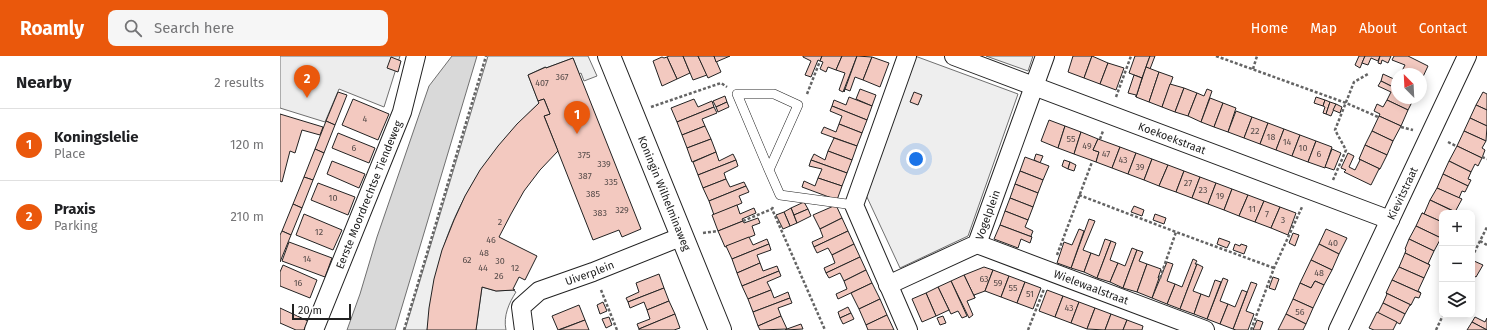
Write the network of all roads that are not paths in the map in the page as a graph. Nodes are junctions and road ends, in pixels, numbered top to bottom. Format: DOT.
graph roads {
  1 [pos="416,56"];
  2 [pos="609,56"];
  3 [pos="907,56"];
  4 [pos="954,56"];
  5 [pos="1045,56"];
  6 [pos="1467,56"];
  7 [pos="1034,86"];
  8 [pos="769,170"];
  9 [pos="854,205"];
  10 [pos="1390,220"];
  11 [pos="683,236"];
  12 [pos="977,244"];
  13 [pos="888,285"];
  14 [pos="314,330"];
  15 [pos="524,330"];
  16 [pos="720,330"];
  17 [pos="908,330"];
  18 [pos="1205,330"];
  19 [pos="1338,330"];
  1 -- 14 [label="street, Eerste Moordrechtse Tiendeweg"];
  2 -- 11 [label="main road, Koningin Wilhelminaweg"];
  3 -- 9 [label="street"];
  4 -- 7 [label="street, Koekoekstraat"];
  5 -- 7 [label="street, Vogelplein"];
  6 -- 10 [label="street, Kievitstraat"];
  7 -- 10 [label="street, Koekoekstraat"];
  7 -- 12 [label="street, Vogelplein"];
  8 -- 8 [label="lane"];
  8 -- 9 [label="lane"];
  9 -- 13 [label="street"];
  10 -- 19 [label="street, Kievitstraat"];
  11 -- 15 [label="street, Uiverplein"];
  11 -- 16 [label="main road, Koningin Wilhelminaweg"];
  12 -- 13 [label="street, Vogelplein"];
  12 -- 18 [label="street, Wielewaalstraat"];
  13 -- 17 [label="street"];
}
